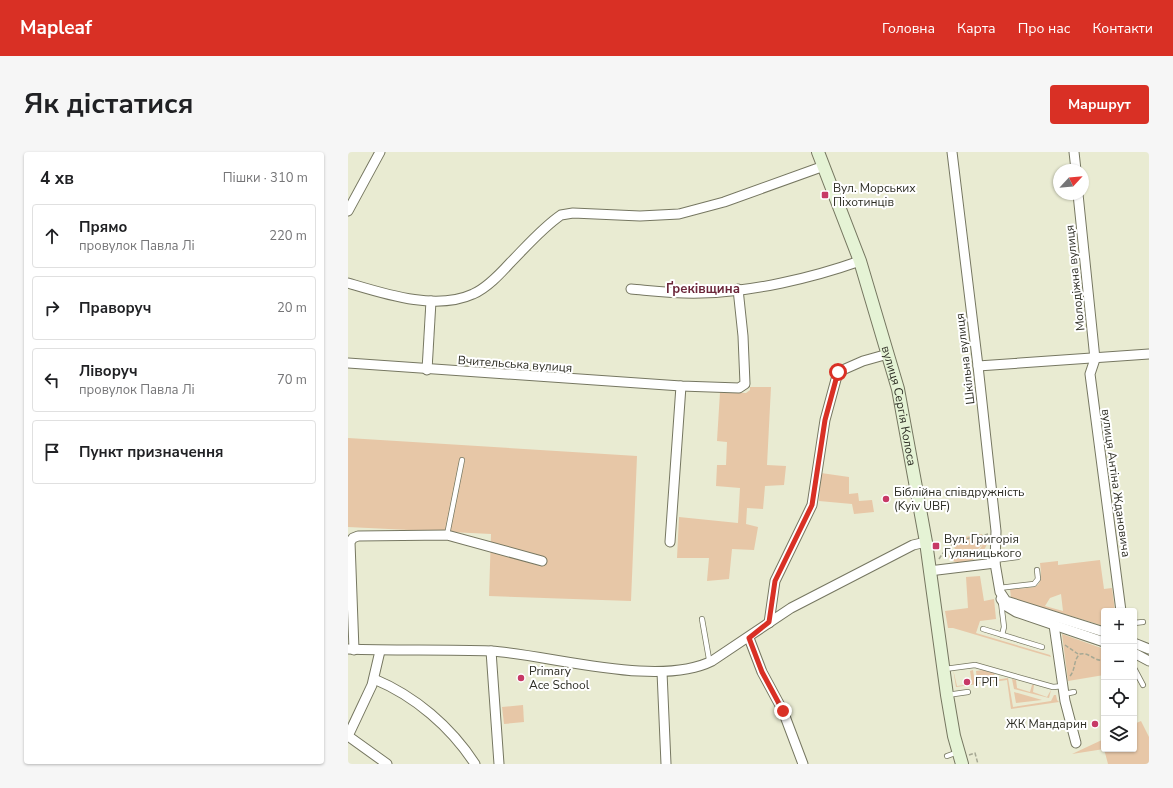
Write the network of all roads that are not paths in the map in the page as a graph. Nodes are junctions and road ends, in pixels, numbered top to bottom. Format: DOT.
graph roads {
  1 [pos="380,152"];
  2 [pos="818,152"];
  3 [pos="952,152"];
  4 [pos="1074,152"];
  5 [pos="1075,164"];
  6 [pos="824,166"];
  7 [pos="1079,200"];
  8 [pos="348,211"];
  9 [pos="860,262"];
  10 [pos="348,283"];
  11 [pos="631,289"];
  12 [pos="738,289"];
  13 [pos="431,302"];
  14 [pos="888,354"];
  15 [pos="1149,354"];
  16 [pos="1095,359"];
  17 [pos="348,364"];
  18 [pos="978,366"];
  19 [pos="428,370"];
  20 [pos="681,386"];
  21 [pos="462,460"];
  22 [pos="447,535"];
  23 [pos="350,537"];
  24 [pos="670,542"];
  25 [pos="926,542"];
  26 [pos="1018,557"];
  27 [pos="995,561"];
  28 [pos="542,562"];
  29 [pos="1037,570"];
  30 [pos="932,571"];
  31 [pos="999,589"];
  32 [pos="1121,608"];
  33 [pos="702,619"];
  34 [pos="769,622"];
  35 [pos="1143,622"];
  36 [pos="1137,623"];
  37 [pos="1054,625"];
  38 [pos="983,629"];
  39 [pos="1101,631"];
  40 [pos="1002,635"];
  41 [pos="749,638"];
  42 [pos="1101,641"];
  43 [pos="1136,644"];
  44 [pos="1042,647"];
  45 [pos="351,649"];
  46 [pos="1149,650"];
  47 [pos="380,651"];
  48 [pos="491,651"];
  49 [pos="1137,655"];
  50 [pos="1149,661"];
  51 [pos="712,662"];
  52 [pos="943,669"];
  53 [pos="662,672"];
  54 [pos="1137,674"];
  55 [pos="374,679"];
  56 [pos="1143,685"];
  57 [pos="1063,690"];
  58 [pos="968,692"];
  59 [pos="1074,692"];
  60 [pos="947,695"];
  61 [pos="348,736"];
  62 [pos="1076,744"];
  63 [pos="958,757"];
  64 [pos="387,764"];
  65 [pos="475,764"];
  66 [pos="499,764"];
  67 [pos="666,764"];
  68 [pos="802,764"];
  1 -- 8 [label="street"];
  2 -- 6 [label="street, вулиця Сергія Колоса"];
  3 -- 18 [label="street, Шкільна вулиця"];
  4 -- 5 [label="street"];
  6 -- 9 [label="street, вулиця Сергія Колоса"];
  6 -- 13 [label="street"];
  7 -- 16 [label="street, Молодіжна вулиця"];
  9 -- 12 [label="street"];
  9 -- 14 [label="street, вулиця Сергія Колоса"];
  10 -- 13 [label="street"];
  11 -- 12 [label="street"];
  12 -- 20 [label="street, Вчительська вулиця"];
  13 -- 19 [label="street"];
  14 -- 25 [label="street, вулиця Сергія Колоса"];
  14 -- 34 [label="street"];
  15 -- 16 [label="street"];
  16 -- 18 [label="street"];
  16 -- 32 [label="street, вулиця Антіна Ждановича"];
  17 -- 19 [label="street, Вчительська вулиця"];
  18 -- 27 [label="street, Шкільна вулиця"];
  19 -- 20 [label="street, Вчительська вулиця"];
  20 -- 24 [label="street"];
  21 -- 22 [label="lane"];
  22 -- 23 [label="street"];
  22 -- 28 [label="street"];
  23 -- 45 [label="street"];
  25 -- 30 [label="street, вулиця Сергія Колоса"];
  25 -- 34 [label="street"];
  26 -- 27 [label="lane"];
  27 -- 30 [label="street"];
  27 -- 31 [label="street, Шкільна вулиця"];
  29 -- 31 [label="lane"];
  30 -- 52 [label="street, вулиця Сергія Колоса"];
  31 -- 37 [label="street"];
  31 -- 39 [label="street"];
  31 -- 40 [label="lane"];
  33 -- 51 [label="lane"];
  34 -- 41 [label="street"];
  35 -- 36 [label="lane"];
  37 -- 42 [label="street"];
  37 -- 57 [label="street"];
  38 -- 40 [label="lane"];
  40 -- 44 [label="lane"];
  41 -- 51 [label="street"];
  41 -- 68 [label="street"];
  43 -- 46 [label="street"];
  45 -- 47 [label="street"];
  47 -- 48 [label="street"];
  47 -- 55 [label="street"];
  48 -- 53 [label="street"];
  48 -- 66 [label="street"];
  49 -- 50 [label="street"];
  51 -- 53 [label="street"];
  52 -- 57 [label="lane"];
  52 -- 60 [label="street, вулиця Сергія Колоса"];
  53 -- 67 [label="street"];
  54 -- 56 [label="lane"];
  55 -- 61 [label="street"];
  55 -- 65 [label="street"];
  57 -- 59 [label="lane"];
  57 -- 62 [label="street"];
  58 -- 60 [label="lane"];
  60 -- 63 [label="street, вулиця Сергія Колоса"];
  61 -- 64 [label="street"];
}
